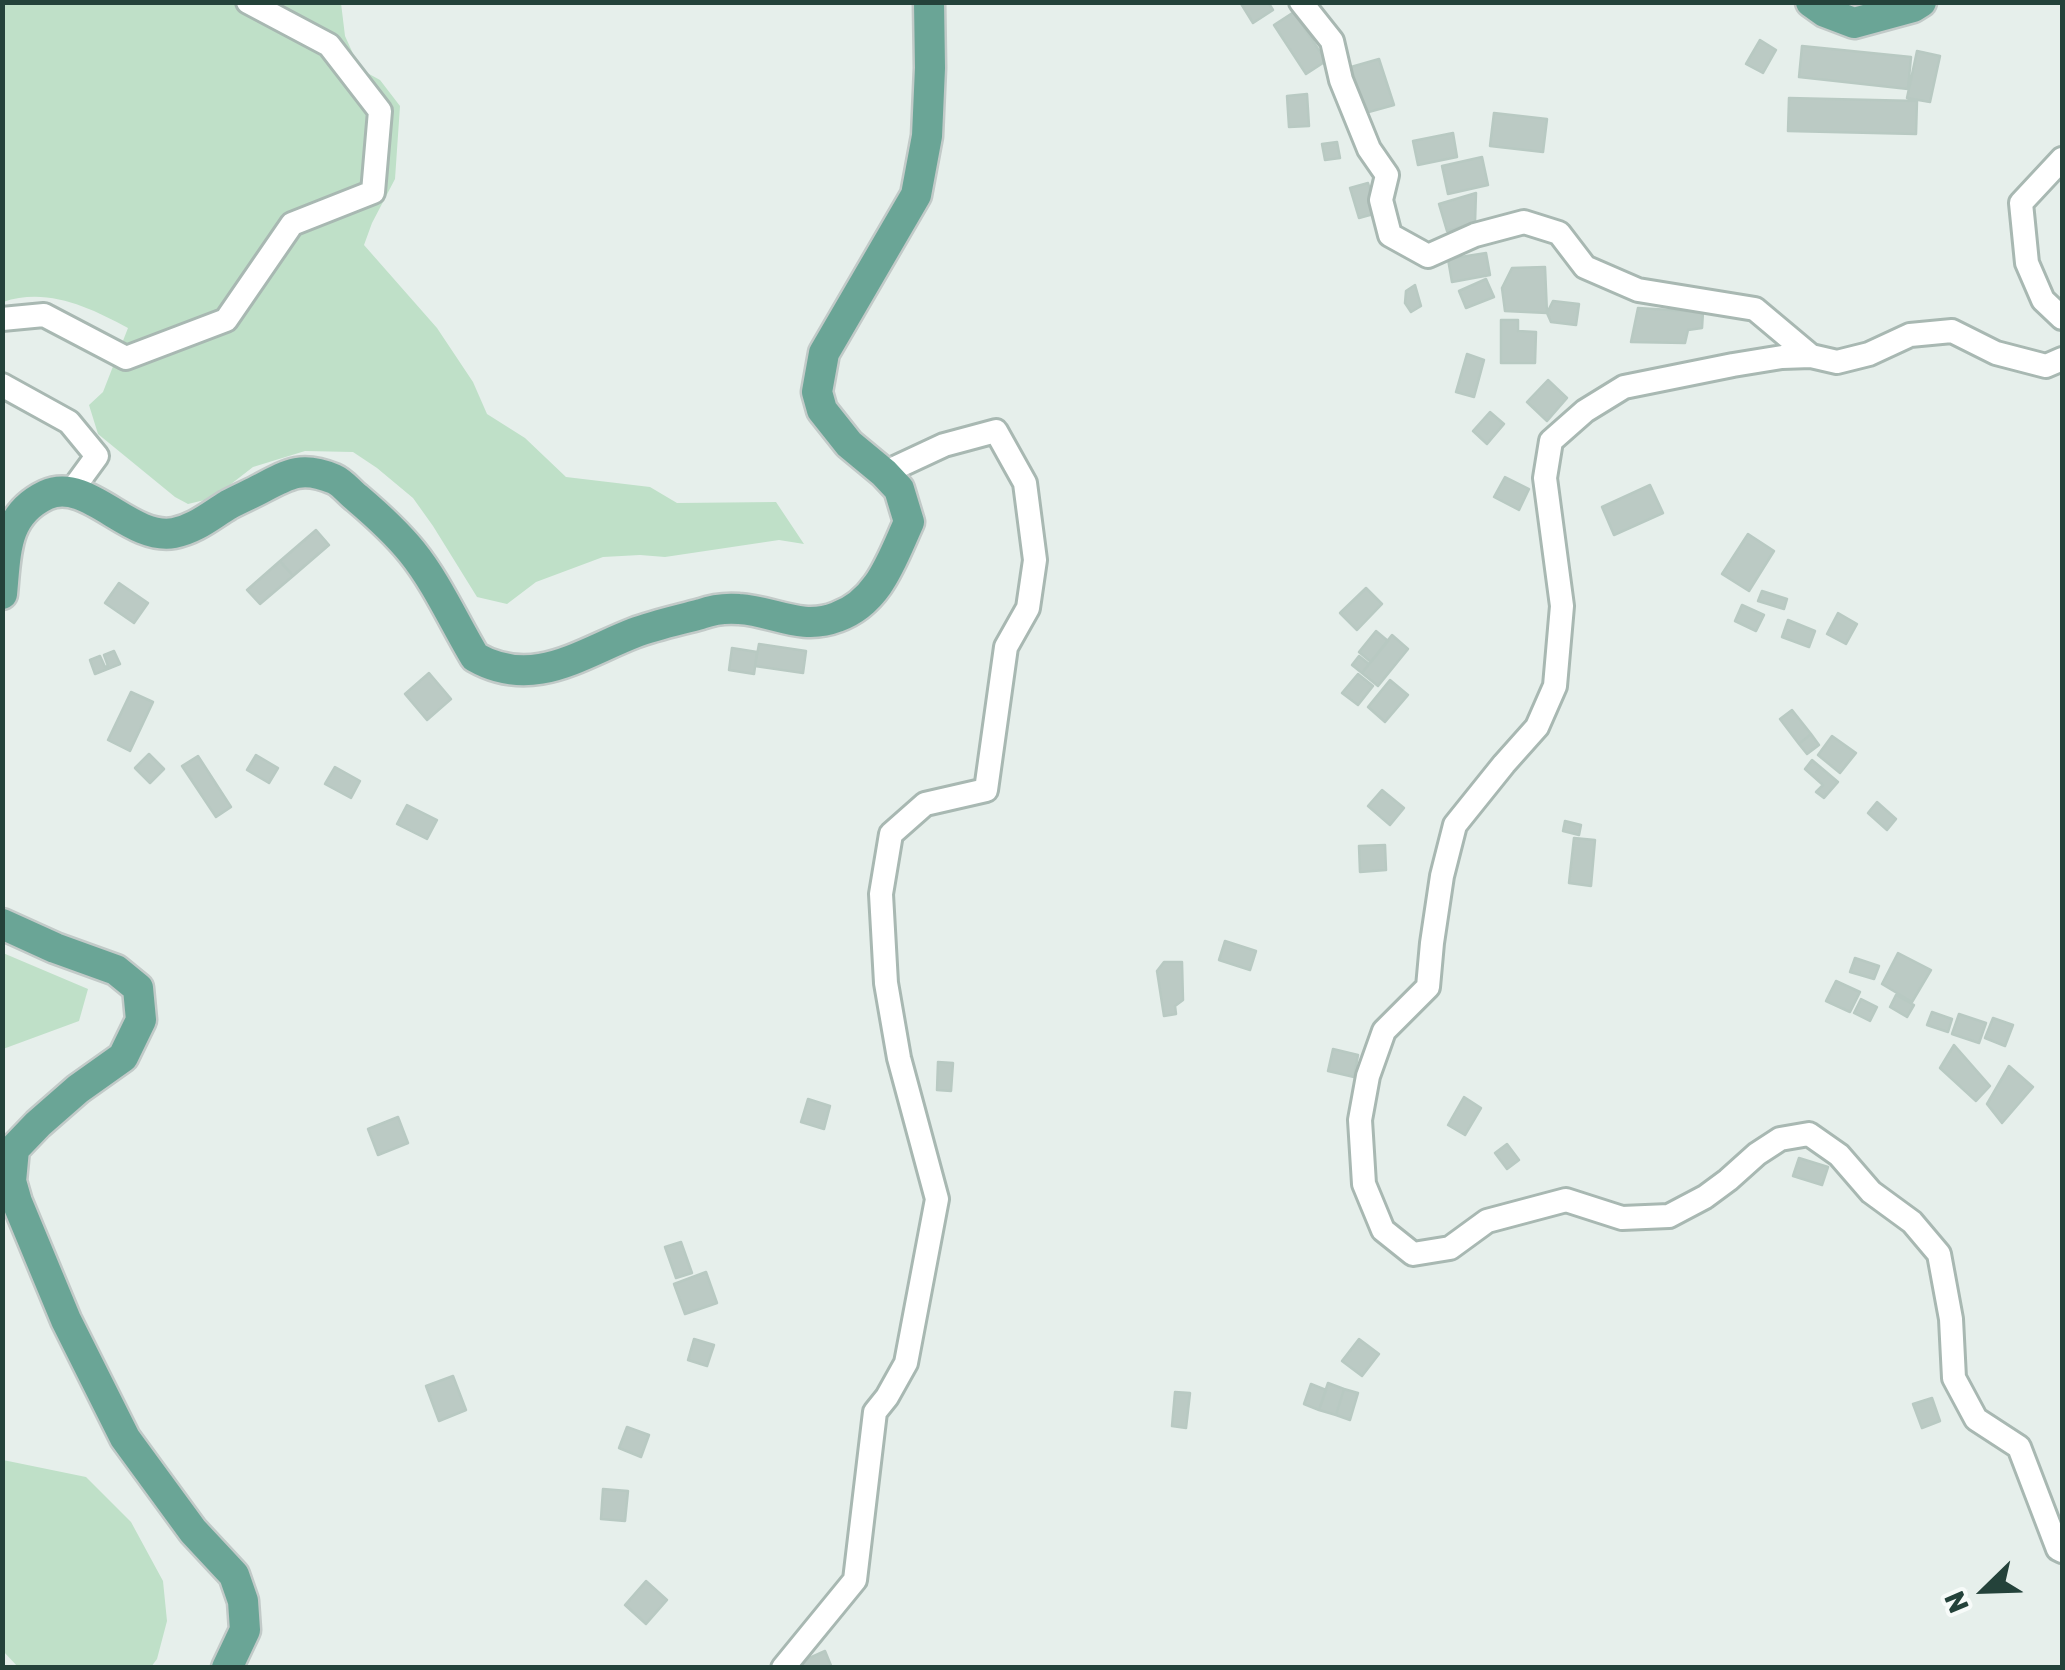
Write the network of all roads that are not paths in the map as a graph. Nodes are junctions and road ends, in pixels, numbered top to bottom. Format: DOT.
graph roads {
  1 [pos="929,2"];
  2 [pos="1301,2"];
  3 [pos="1811,2"];
  4 [pos="1921,2"];
  5 [pos="247,3"];
  6 [pos="2062,159"];
  7 [pos="2062,318"];
  8 [pos="2,319"];
  9 [pos="1811,356"];
  10 [pos="2062,359"];
  11 [pos="2,385"];
  12 [pos="884,472"];
  13 [pos="70,493"];
  14 [pos="2,594"];
  15 [pos="2,924"];
  16 [pos="2062,1551"];
  17 [pos="227,1668"];
  18 [pos="783,1668"];
  1 -- 12 [label="main road"];
  2 -- 9 [label="street"];
  3 -- 4 [label="main road"];
  5 -- 8 [label="street"];
  6 -- 7 [label="street"];
  9 -- 10 [label="street"];
  9 -- 16 [label="street"];
  11 -- 13 [label="street"];
  12 -- 13 [label="main road"];
  12 -- 18 [label="street"];
  13 -- 14 [label="main road"];
  15 -- 17 [label="main road"];
}
